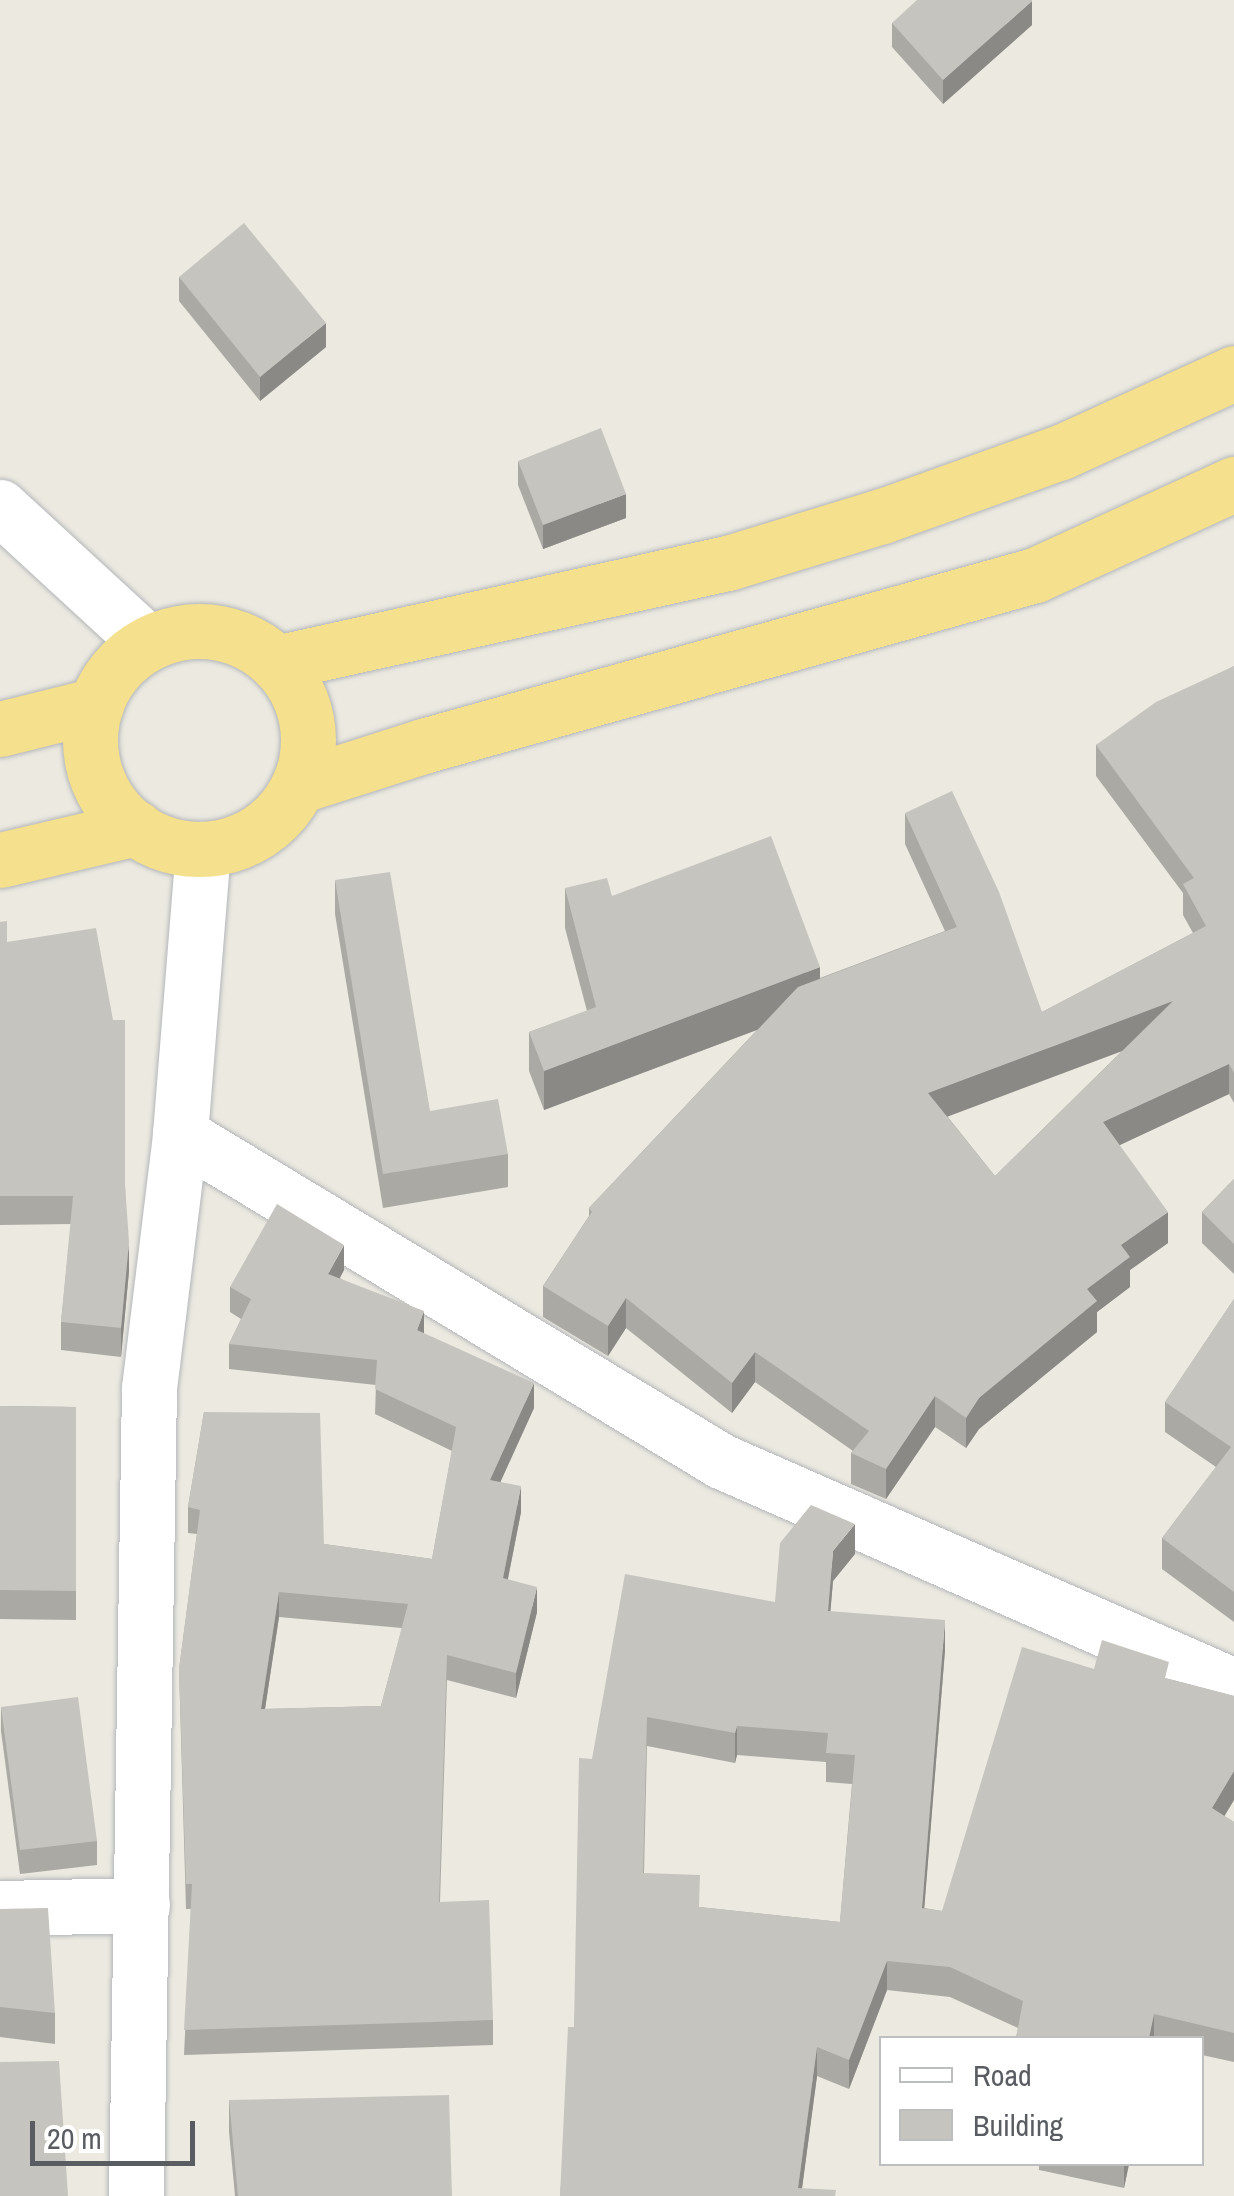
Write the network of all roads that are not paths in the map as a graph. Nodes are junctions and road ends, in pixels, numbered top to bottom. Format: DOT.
graph roads {
  1 [pos="1234,372"];
  2 [pos="1234,484"];
  3 [pos="0,507"];
  4 [pos="148,643"];
  5 [pos="276,663"];
  6 [pos="96,705"];
  7 [pos="0,729"];
  8 [pos="298,786"];
  9 [pos="136,828"];
  10 [pos="203,849"];
  11 [pos="0,860"];
  12 [pos="180,1134"];
  13 [pos="1234,1686"];
  14 [pos="142,1905"];
  15 [pos="0,1908"];
  16 [pos="136,2196"];
  1 -- 5 [label="highway"];
  2 -- 8 [label="highway"];
  3 -- 4 [label="street"];
  4 -- 5 [label="highway"];
  4 -- 6 [label="highway"];
  5 -- 8 [label="highway"];
  6 -- 7 [label="highway"];
  6 -- 9 [label="highway"];
  8 -- 10 [label="highway"];
  9 -- 10 [label="highway"];
  9 -- 11 [label="highway"];
  10 -- 12 [label="street"];
  12 -- 13 [label="street"];
  12 -- 14 [label="street"];
  14 -- 15 [label="street"];
  14 -- 16 [label="street"];
}
